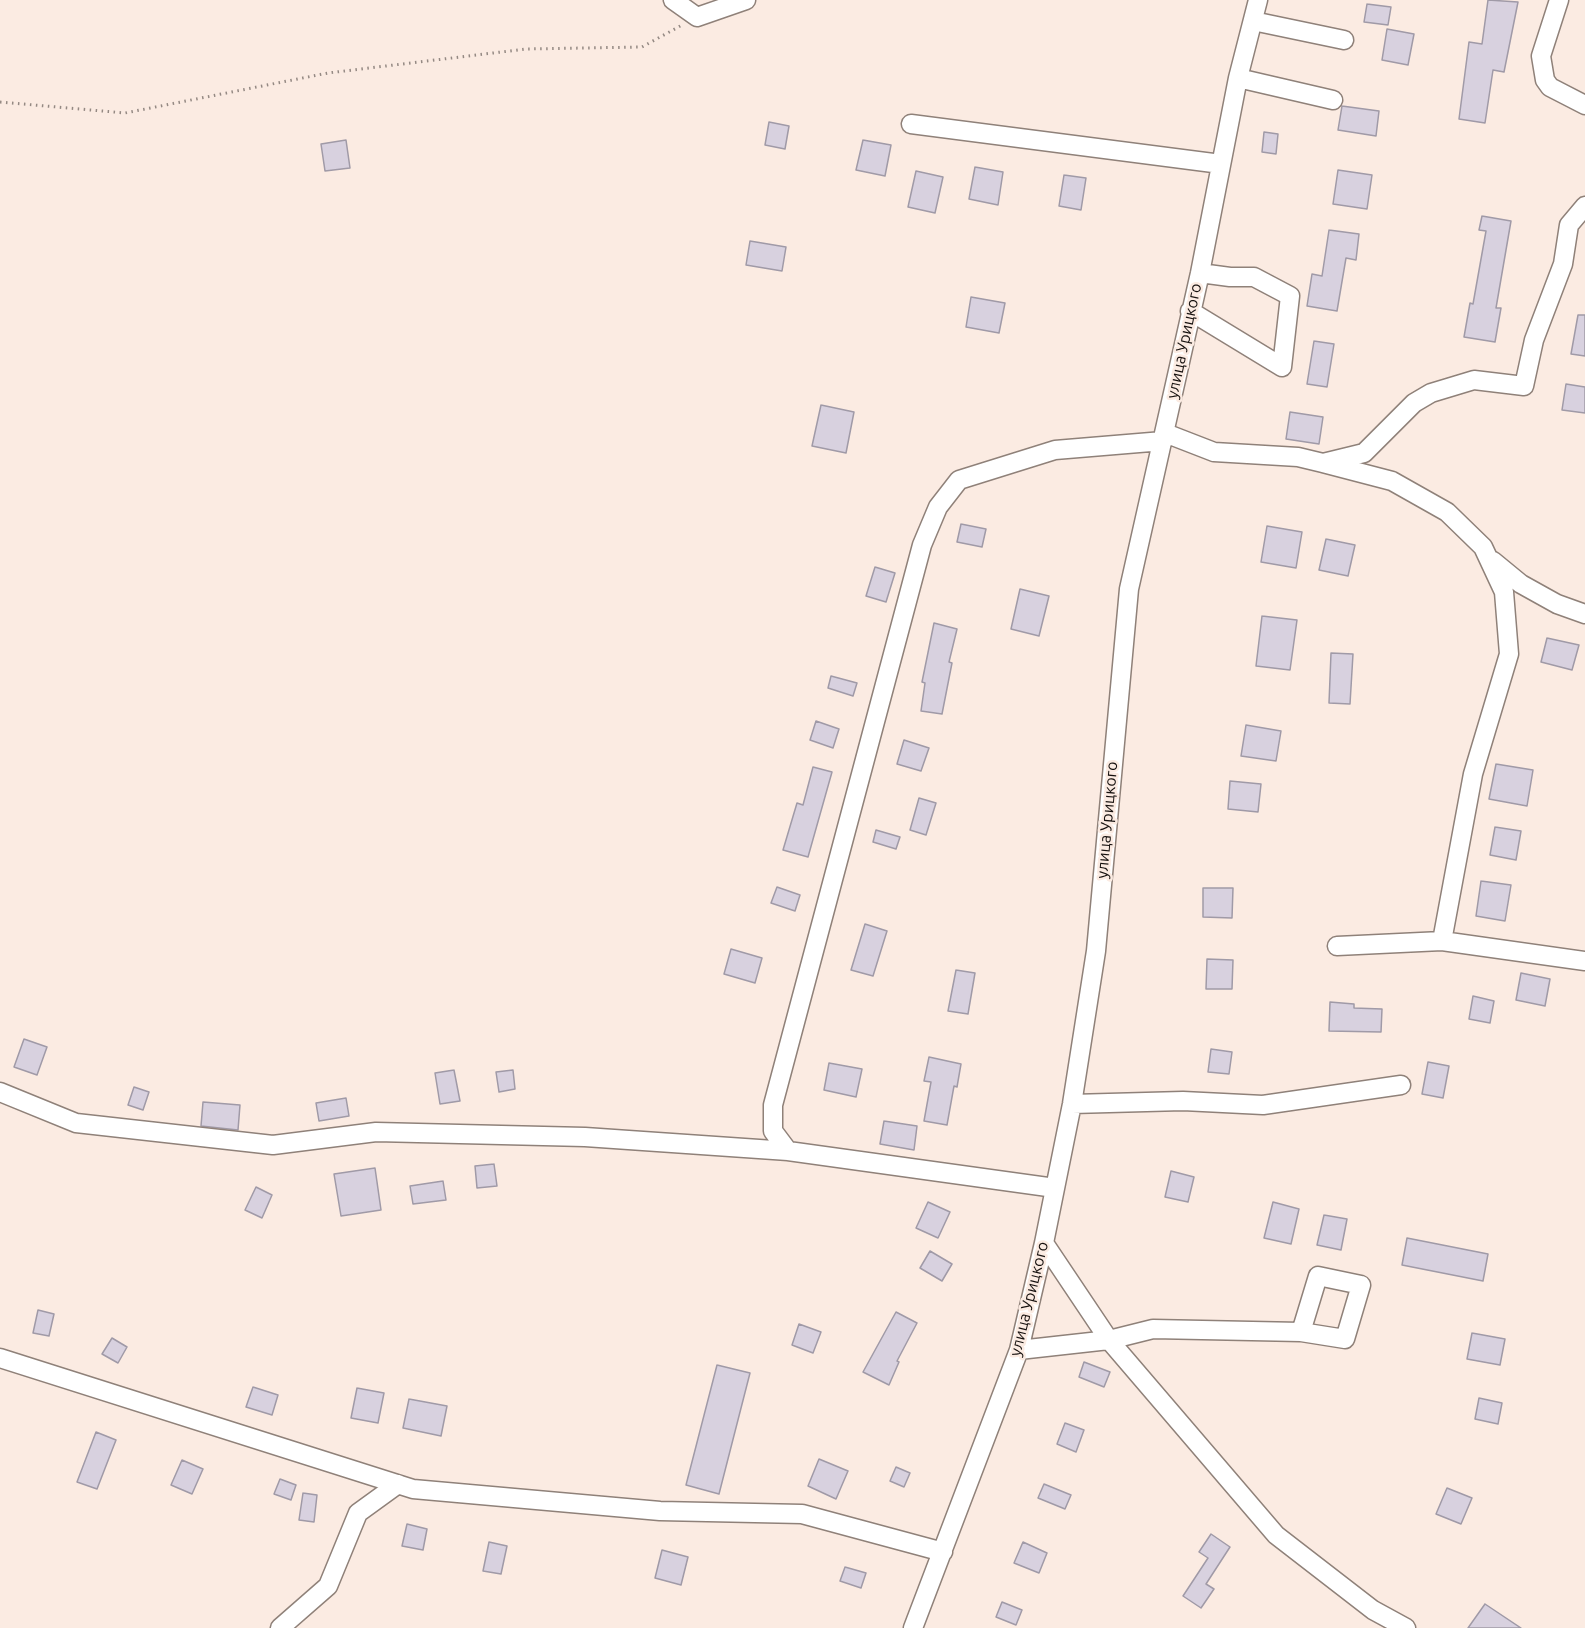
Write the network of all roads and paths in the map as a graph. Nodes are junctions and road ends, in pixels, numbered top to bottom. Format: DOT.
graph roads {
  1 [pos="673,0"];
  2 [pos="746,0"];
  3 [pos="1258,0"];
  4 [pos="1559,0"];
  5 [pos="697,17"];
  6 [pos="1253,21"];
  7 [pos="1344,40"];
  8 [pos="1238,78"];
  9 [pos="1333,100"];
  10 [pos="0,102"];
  11 [pos="1585,105"];
  12 [pos="911,124"];
  13 [pos="1221,164"];
  14 [pos="1585,206"];
  15 [pos="1200,273"];
  16 [pos="1190,311"];
  17 [pos="1164,437"];
  18 [pos="1323,463"];
  19 [pos="1487,556"];
  20 [pos="1585,614"];
  21 [pos="1442,941"];
  22 [pos="1337,946"];
  23 [pos="1585,961"];
  24 [pos="1401,1085"];
  25 [pos="0,1092"];
  26 [pos="1072,1104"];
  27 [pos="788,1151"];
  28 [pos="1055,1188"];
  29 [pos="1044,1243"];
  30 [pos="1301,1332"];
  31 [pos="1109,1340"];
  32 [pos="1019,1350"];
  33 [pos="0,1358"];
  34 [pos="398,1484"];
  35 [pos="943,1552"];
  36 [pos="280,1628"];
  37 [pos="913,1628"];
  38 [pos="1406,1628"];
  1 -- 5 [label="street"];
  2 -- 5 [label="street"];
  3 -- 6 [label="street, улица Урицкого"];
  4 -- 11 [label="street"];
  5 -- 10 [label="path"];
  6 -- 7 [label="street"];
  6 -- 8 [label="street, улица Урицкого"];
  8 -- 9 [label="street"];
  8 -- 13 [label="street, улица Урицкого"];
  12 -- 13 [label="street"];
  13 -- 15 [label="street, улица Урицкого"];
  14 -- 18 [label="street"];
  15 -- 16 [label="street, улица Урицкого"];
  15 -- 16 [label="street"];
  16 -- 17 [label="street, улица Урицкого"];
  17 -- 18 [label="street"];
  17 -- 26 [label="street, улица Урицкого"];
  17 -- 27 [label="street"];
  18 -- 19 [label="street"];
  19 -- 20 [label="street"];
  19 -- 21 [label="street"];
  21 -- 22 [label="street"];
  21 -- 23 [label="street"];
  24 -- 26 [label="street"];
  25 -- 27 [label="street"];
  26 -- 28 [label="street, улица Урицкого"];
  27 -- 28 [label="street"];
  28 -- 29 [label="street, улица Урицкого"];
  29 -- 31 [label="street"];
  29 -- 32 [label="street, улица Урицкого"];
  30 -- 31 [label="street"];
  31 -- 32 [label="street"];
  31 -- 38 [label="street"];
  32 -- 35 [label="street, улица Урицкого"];
  33 -- 34 [label="street"];
  34 -- 35 [label="street"];
  34 -- 36 [label="street"];
  35 -- 37 [label="street, улица Урицкого"];
}
